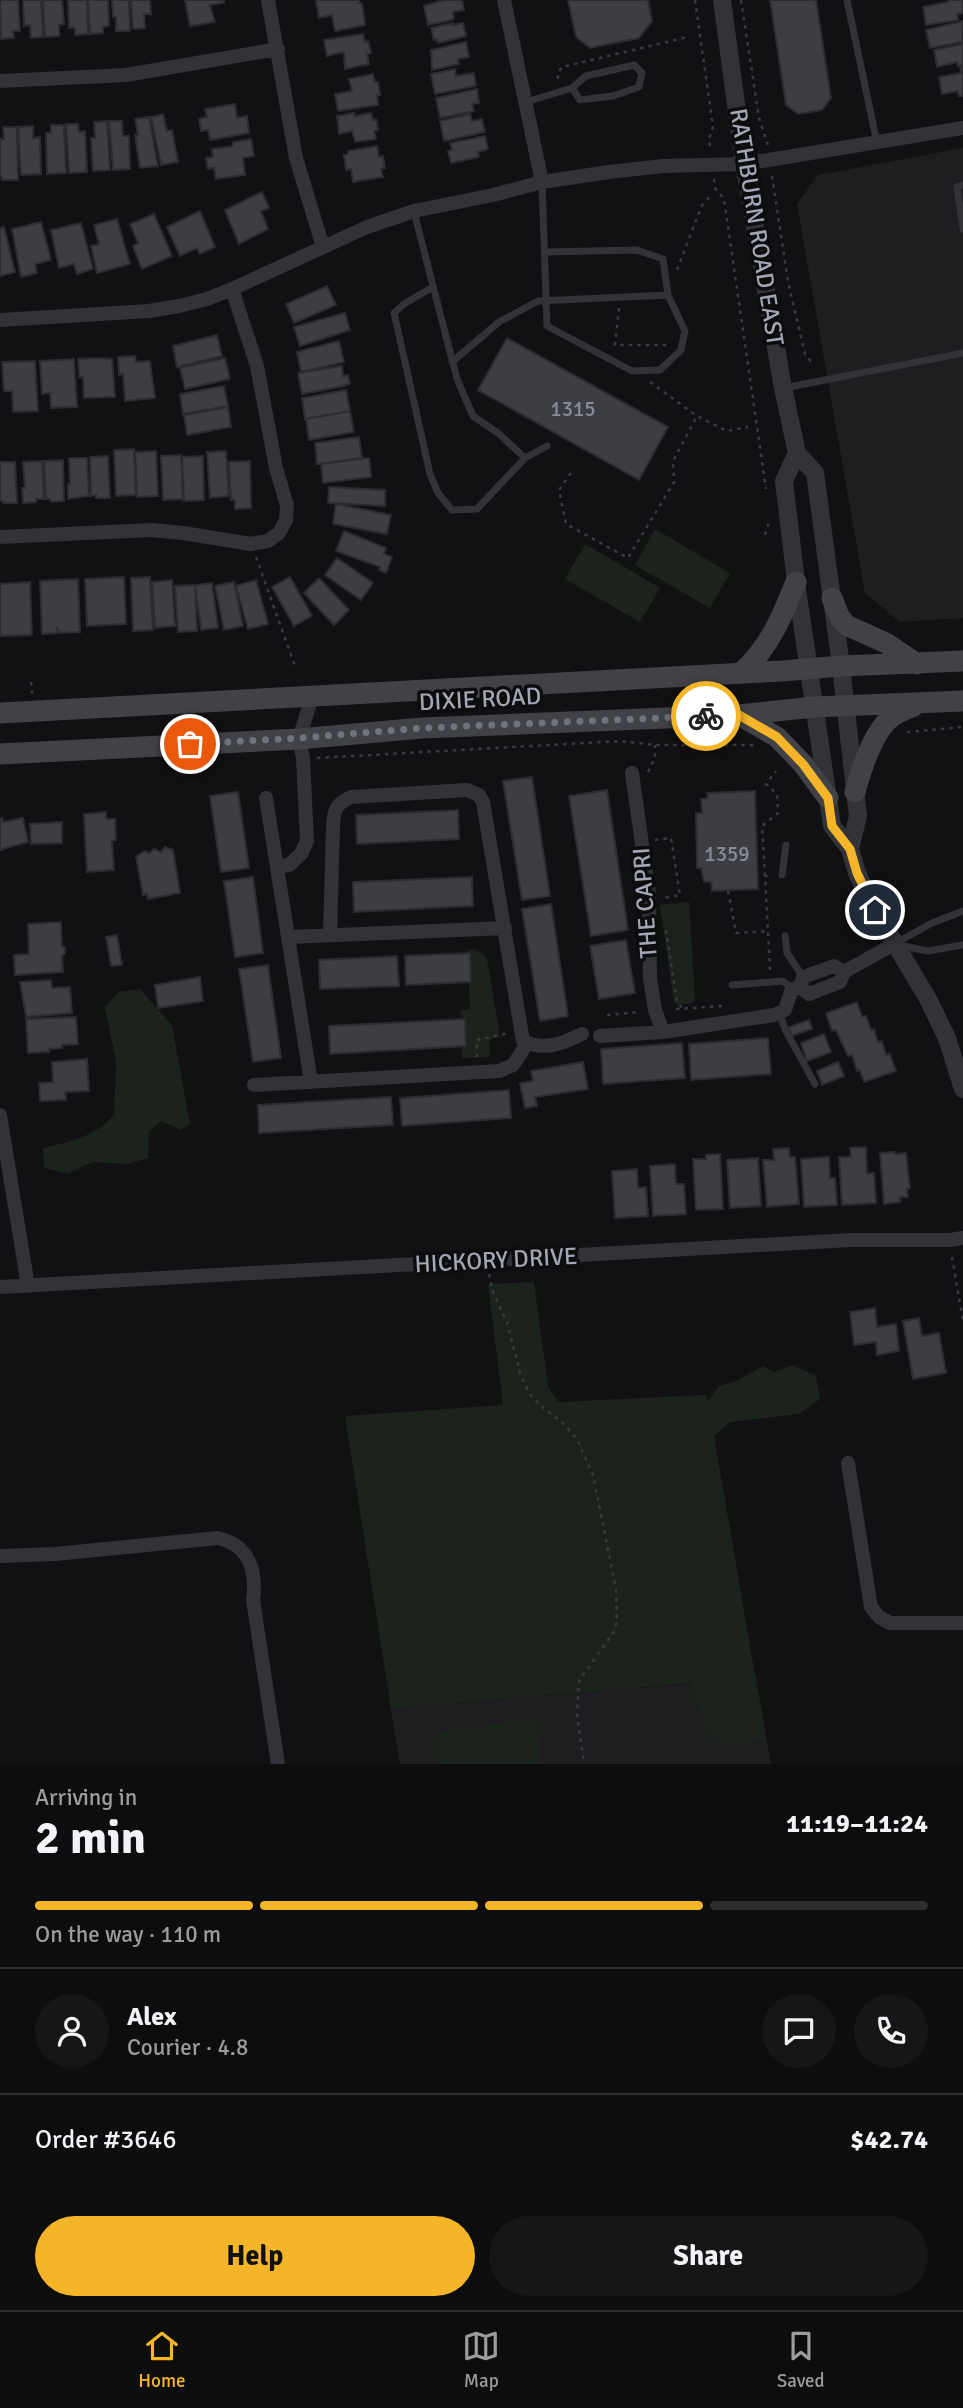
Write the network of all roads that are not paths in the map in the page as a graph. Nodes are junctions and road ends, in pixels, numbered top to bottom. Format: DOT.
graph roads {
  1 [pos="268,0"];
  2 [pos="504,0"];
  3 [pos="722,0"];
  4 [pos="847,0"];
  5 [pos="278,49"];
  6 [pos="0,81"];
  7 [pos="572,88"];
  8 [pos="525,102"];
  9 [pos="963,128"];
  10 [pos="877,143"];
  11 [pos="744,164"];
  12 [pos="542,182"];
  13 [pos="963,185"];
  14 [pos="414,211"];
  15 [pos="963,229"];
  16 [pos="323,247"];
  17 [pos="545,252"];
  18 [pos="433,287"];
  19 [pos="232,289"];
  20 [pos="668,295"];
  21 [pos="545,301"];
  22 [pos="0,320"];
  23 [pos="963,353"];
  24 [pos="452,362"];
  25 [pos="783,388"];
  26 [pos="547,446"];
  27 [pos="797,453"];
  28 [pos="525,458"];
  29 [pos="0,537"];
  30 [pos="796,582"];
  31 [pos="832,598"];
  32 [pos="963,661"];
  33 [pos="917,664"];
  34 [pos="841,666"];
  35 [pos="809,668"];
  36 [pos="741,673"];
  37 [pos="312,697"];
  38 [pos="963,701"];
  39 [pos="919,704"];
  40 [pos="846,706"];
  41 [pos="814,707"];
  42 [pos="0,713"];
  43 [pos="739,715"];
  44 [pos="301,748"];
  45 [pos="0,754"];
  46 [pos="632,773"];
  47 [pos="855,792"];
  48 [pos="266,798"];
  49 [pos="828,798"];
  50 [pos="786,845"];
  51 [pos="850,849"];
  52 [pos="277,867"];
  53 [pos="782,874"];
  54 [pos="963,911"];
  55 [pos="505,928"];
  56 [pos="330,935"];
  57 [pos="785,936"];
  58 [pos="288,937"];
  59 [pos="894,944"];
  60 [pos="963,945"];
  61 [pos="798,984"];
  62 [pos="732,985"];
  63 [pos="779,1012"];
  64 [pos="663,1032"];
  65 [pos="582,1034"];
  66 [pos="600,1036"];
  67 [pos="519,1041"];
  68 [pos="311,1082"];
  69 [pos="815,1084"];
  70 [pos="254,1085"];
  71 [pos="963,1089"];
  72 [pos="0,1115"];
  73 [pos="963,1238"];
  74 [pos="28,1286"];
  75 [pos="0,1287"];
  76 [pos="848,1464"];
  77 [pos="0,1556"];
  78 [pos="963,1623"];
  79 [pos="278,1764"];
  1 -- 5 [label="street"];
  2 -- 8 [label="street"];
  3 -- 11 [label="street, RATHBURN ROAD EAST"];
  4 -- 10 [label="lane"];
  5 -- 6 [label="street"];
  5 -- 16 [label="street"];
  7 -- 7 [label="lane"];
  7 -- 8 [label="lane"];
  8 -- 12 [label="street"];
  9 -- 10 [label="street"];
  10 -- 11 [label="street"];
  11 -- 12 [label="street"];
  11 -- 25 [label="street, RATHBURN ROAD EAST"];
  12 -- 14 [label="street"];
  12 -- 17 [label="lane"];
  13 -- 15 [label="lane"];
  14 -- 16 [label="street"];
  14 -- 18 [label="lane"];
  16 -- 19 [label="street"];
  17 -- 20 [label="lane"];
  17 -- 21 [label="lane"];
  18 -- 24 [label="lane"];
  18 -- 28 [label="lane"];
  19 -- 22 [label="street"];
  19 -- 29 [label="street"];
  20 -- 21 [label="lane"];
  20 -- 21 [label="lane"];
  21 -- 24 [label="lane"];
  23 -- 25 [label="lane"];
  24 -- 28 [label="lane"];
  25 -- 27 [label="street, RATHBURN ROAD EAST"];
  26 -- 28 [label="lane"];
  27 -- 30 [label="street"];
  27 -- 31 [label="street, RATHBURN ROAD EAST"];
  30 -- 35 [label="street"];
  30 -- 36 [label="main road"];
  31 -- 33 [label="main road"];
  31 -- 34 [label="street, RATHBURN ROAD EAST"];
  32 -- 33 [label="main road, DIXIE ROAD"];
  33 -- 34 [label="main road, DIXIE ROAD"];
  34 -- 35 [label="main road, DIXIE ROAD"];
  34 -- 40 [label="street, RATHBURN ROAD EAST"];
  35 -- 36 [label="main road, DIXIE ROAD"];
  35 -- 41 [label="street"];
  36 -- 37 [label="main road, DIXIE ROAD"];
  37 -- 42 [label="main road, DIXIE ROAD"];
  37 -- 44 [label="street"];
  38 -- 39 [label="main road, DIXIE ROAD"];
  39 -- 40 [label="main road, DIXIE ROAD"];
  39 -- 47 [label="main road"];
  40 -- 41 [label="main road, DIXIE ROAD"];
  40 -- 47 [label="street, RATHBURN ROAD EAST"];
  41 -- 43 [label="main road, DIXIE ROAD"];
  41 -- 49 [label="street"];
  43 -- 44 [label="main road, DIXIE ROAD"];
  43 -- 49 [label="main road"];
  44 -- 45 [label="main road, DIXIE ROAD"];
  44 -- 52 [label="street"];
  46 -- 64 [label="street, THE CAPRI"];
  47 -- 51 [label="street, RATHBURN ROAD EAST"];
  48 -- 52 [label="street"];
  49 -- 51 [label="street"];
  50 -- 53 [label="lane"];
  51 -- 59 [label="street"];
  52 -- 58 [label="street"];
  54 -- 59 [label="lane"];
  55 -- 56 [label="street"];
  55 -- 56 [label="street"];
  55 -- 67 [label="street"];
  56 -- 58 [label="street"];
  57 -- 61 [label="lane"];
  58 -- 68 [label="street"];
  59 -- 60 [label="lane"];
  59 -- 61 [label="street"];
  59 -- 71 [label="street"];
  61 -- 62 [label="lane"];
  61 -- 63 [label="street"];
  63 -- 64 [label="street"];
  63 -- 69 [label="lane"];
  64 -- 66 [label="street"];
  65 -- 67 [label="street"];
  67 -- 68 [label="street"];
  68 -- 70 [label="street"];
  72 -- 74 [label="street"];
  73 -- 74 [label="street, HICKORY DRIVE"];
  74 -- 75 [label="street, HICKORY DRIVE"];
  76 -- 78 [label="street"];
  77 -- 79 [label="street"];
}
